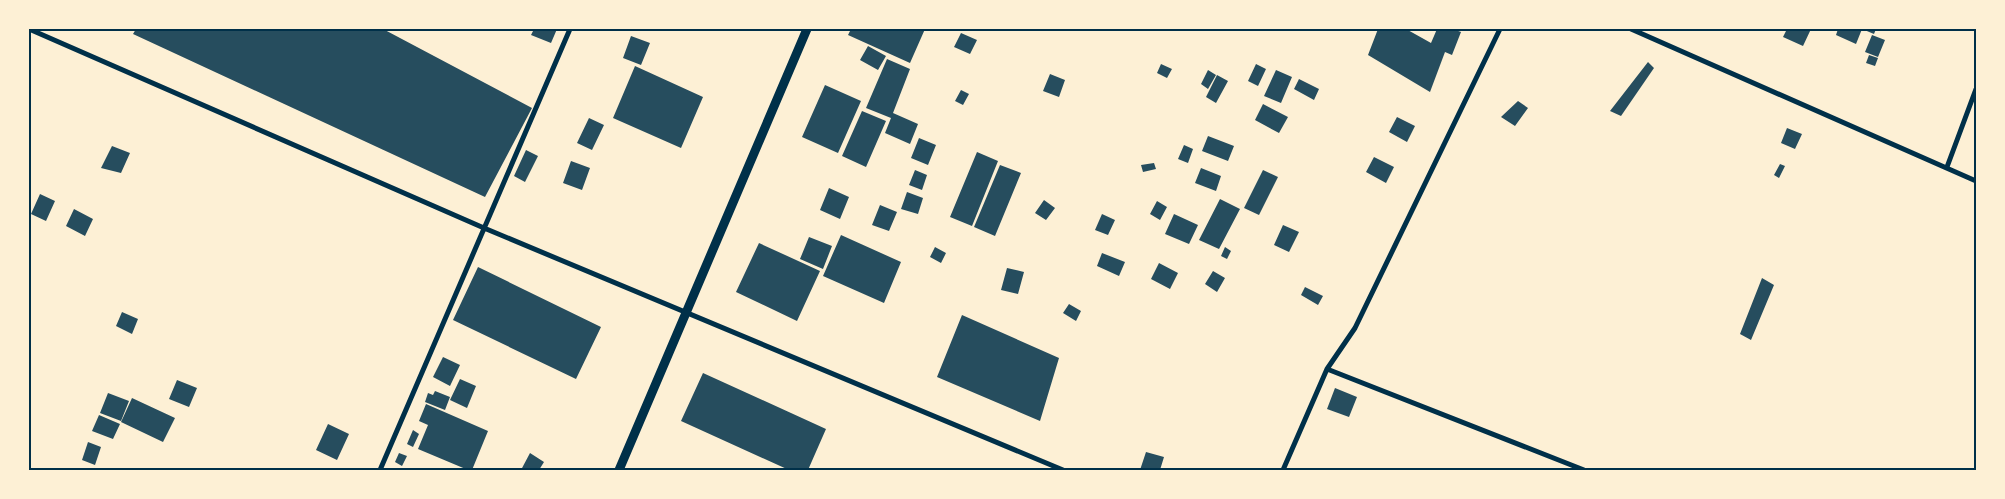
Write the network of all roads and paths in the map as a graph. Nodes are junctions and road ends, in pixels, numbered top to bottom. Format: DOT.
graph roads {
  1 [pos="29,29"];
  2 [pos="570,29"];
  3 [pos="807,29"];
  4 [pos="1500,29"];
  5 [pos="1631,29"];
  6 [pos="1976,89"];
  7 [pos="1947,167"];
  8 [pos="1976,182"];
  9 [pos="484,228"];
  10 [pos="686,312"];
  11 [pos="1326,369"];
  12 [pos="380,470"];
  13 [pos="619,470"];
  14 [pos="1063,470"];
  15 [pos="1282,470"];
  16 [pos="1584,470"];
  1 -- 9 [label="street"];
  2 -- 9 [label="street"];
  3 -- 10 [label="street"];
  4 -- 11 [label="street"];
  5 -- 7 [label="street"];
  6 -- 7 [label="street"];
  7 -- 8 [label="street"];
  9 -- 10 [label="street"];
  9 -- 12 [label="street"];
  10 -- 13 [label="street"];
  10 -- 14 [label="street"];
  11 -- 15 [label="street"];
  11 -- 16 [label="street"];
}
